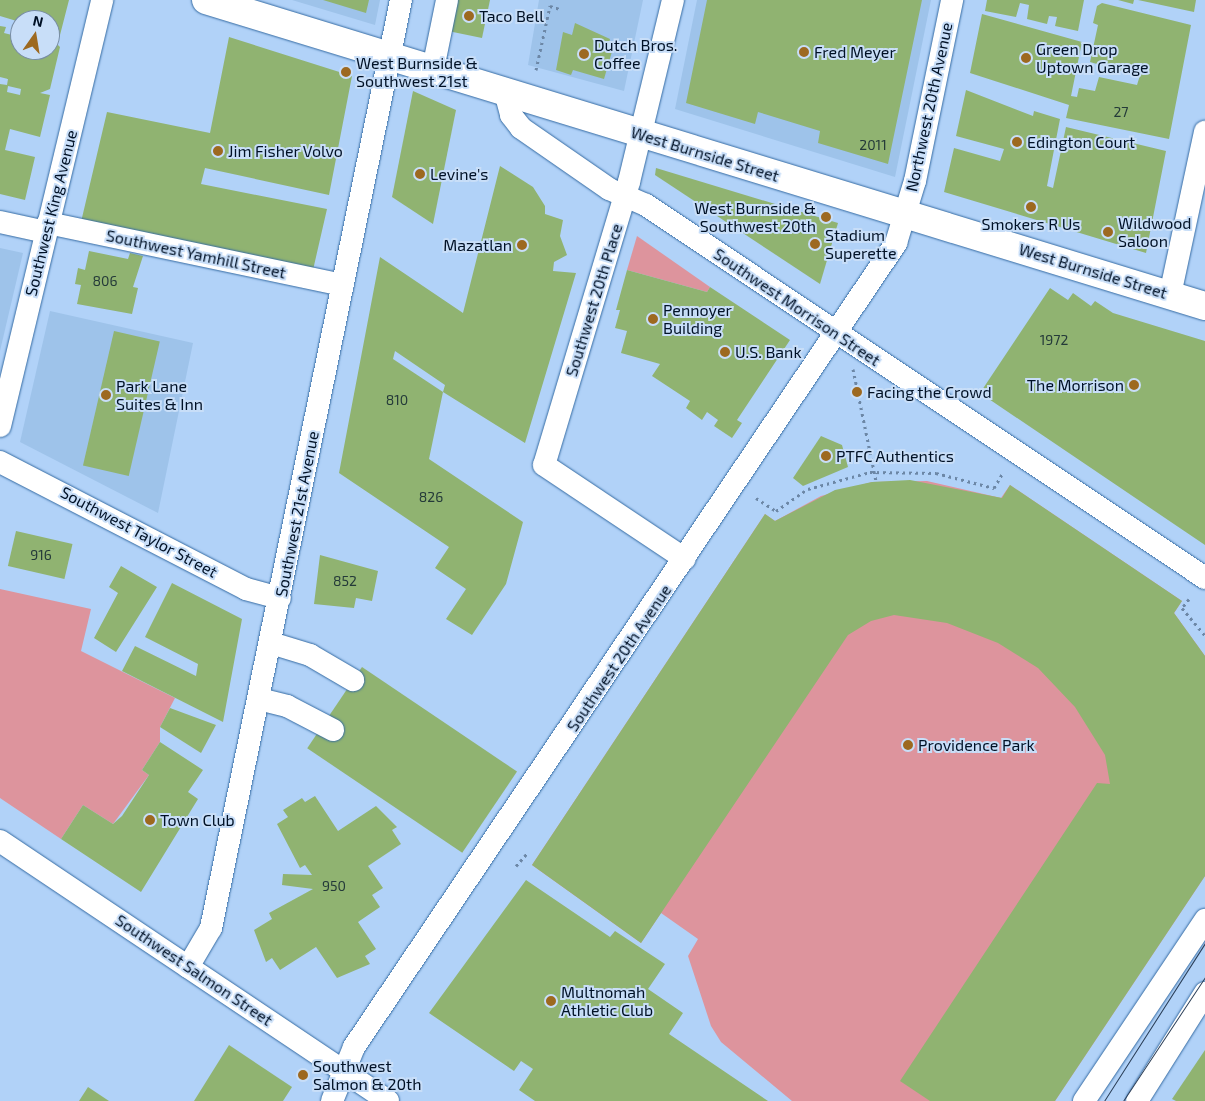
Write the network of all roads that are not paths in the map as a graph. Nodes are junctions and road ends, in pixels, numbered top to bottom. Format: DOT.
graph roads {
  1 [pos="102,0"];
  2 [pos="206,0"];
  3 [pos="400,0"];
  4 [pos="447,0"];
  5 [pos="674,0"];
  6 [pos="952,0"];
  7 [pos="390,56"];
  8 [pos="433,70"];
  9 [pos="505,92"];
  10 [pos="1205,132"];
  11 [pos="642,134"];
  12 [pos="625,196"];
  13 [pos="905,214"];
  14 [pos="0,222"];
  15 [pos="47,228"];
  16 [pos="343,285"];
  17 [pos="1170,295"];
  18 [pos="1205,306"];
  19 [pos="837,334"];
  20 [pos="0,426"];
  21 [pos="0,462"];
  22 [pos="685,559"];
  23 [pos="1205,578"];
  24 [pos="280,598"];
  25 [pos="271,643"];
  26 [pos="353,680"];
  27 [pos="259,699"];
  28 [pos="333,730"];
  29 [pos="0,841"];
  30 [pos="1205,920"];
  31 [pos="188,967"];
  32 [pos="1205,993"];
  33 [pos="344,1072"];
  34 [pos="332,1101"];
  35 [pos="388,1101"];
  36 [pos="1084,1101"];
  37 [pos="1137,1101"];
  1 -- 15 [label="street, Southwest King Avenue"];
  2 -- 7 [label="main road, West Burnside Street"];
  3 -- 7 [label="street, Southwest 21st Avenue"];
  4 -- 8 [label="street"];
  5 -- 11 [label="street, Southwest 20th Place"];
  6 -- 13 [label="street, Northwest 20th Avenue"];
  7 -- 8 [label="main road, West Burnside Street"];
  7 -- 16 [label="street, Southwest 21st Avenue"];
  8 -- 9 [label="main road, West Burnside Street"];
  9 -- 11 [label="main road, West Burnside Street"];
  9 -- 12 [label="street, Southwest Morrison Street"];
  10 -- 17 [label="street"];
  11 -- 12 [label="street, Southwest 20th Place"];
  11 -- 13 [label="main road, West Burnside Street"];
  12 -- 19 [label="street, Southwest Morrison Street"];
  12 -- 22 [label="street, Southwest 20th Place"];
  13 -- 17 [label="main road, West Burnside Street"];
  13 -- 19 [label="street, Southwest 20th Avenue"];
  14 -- 15 [label="street, Southwest Yamhill Street"];
  15 -- 16 [label="street, Southwest Yamhill Street"];
  15 -- 20 [label="street, Southwest King Avenue"];
  16 -- 24 [label="street, Southwest 21st Avenue"];
  17 -- 18 [label="main road, West Burnside Street"];
  19 -- 22 [label="street, Southwest 20th Avenue"];
  19 -- 23 [label="street, Southwest Morrison Street"];
  21 -- 24 [label="street, Southwest Taylor Street"];
  22 -- 33 [label="street, Southwest 20th Avenue"];
  24 -- 25 [label="street, Southwest 21st Avenue"];
  25 -- 26 [label="street"];
  25 -- 27 [label="street, Southwest 21st Avenue"];
  27 -- 28 [label="street"];
  27 -- 31 [label="street, Southwest 21st Avenue"];
  29 -- 31 [label="street, Southwest Salmon Street"];
  30 -- 36 [label="street"];
  31 -- 33 [label="street, Southwest Salmon Street"];
  32 -- 37 [label="street"];
  33 -- 34 [label="street, Southwest 20th Avenue"];
  33 -- 35 [label="street, Southwest Salmon Street"];
}
